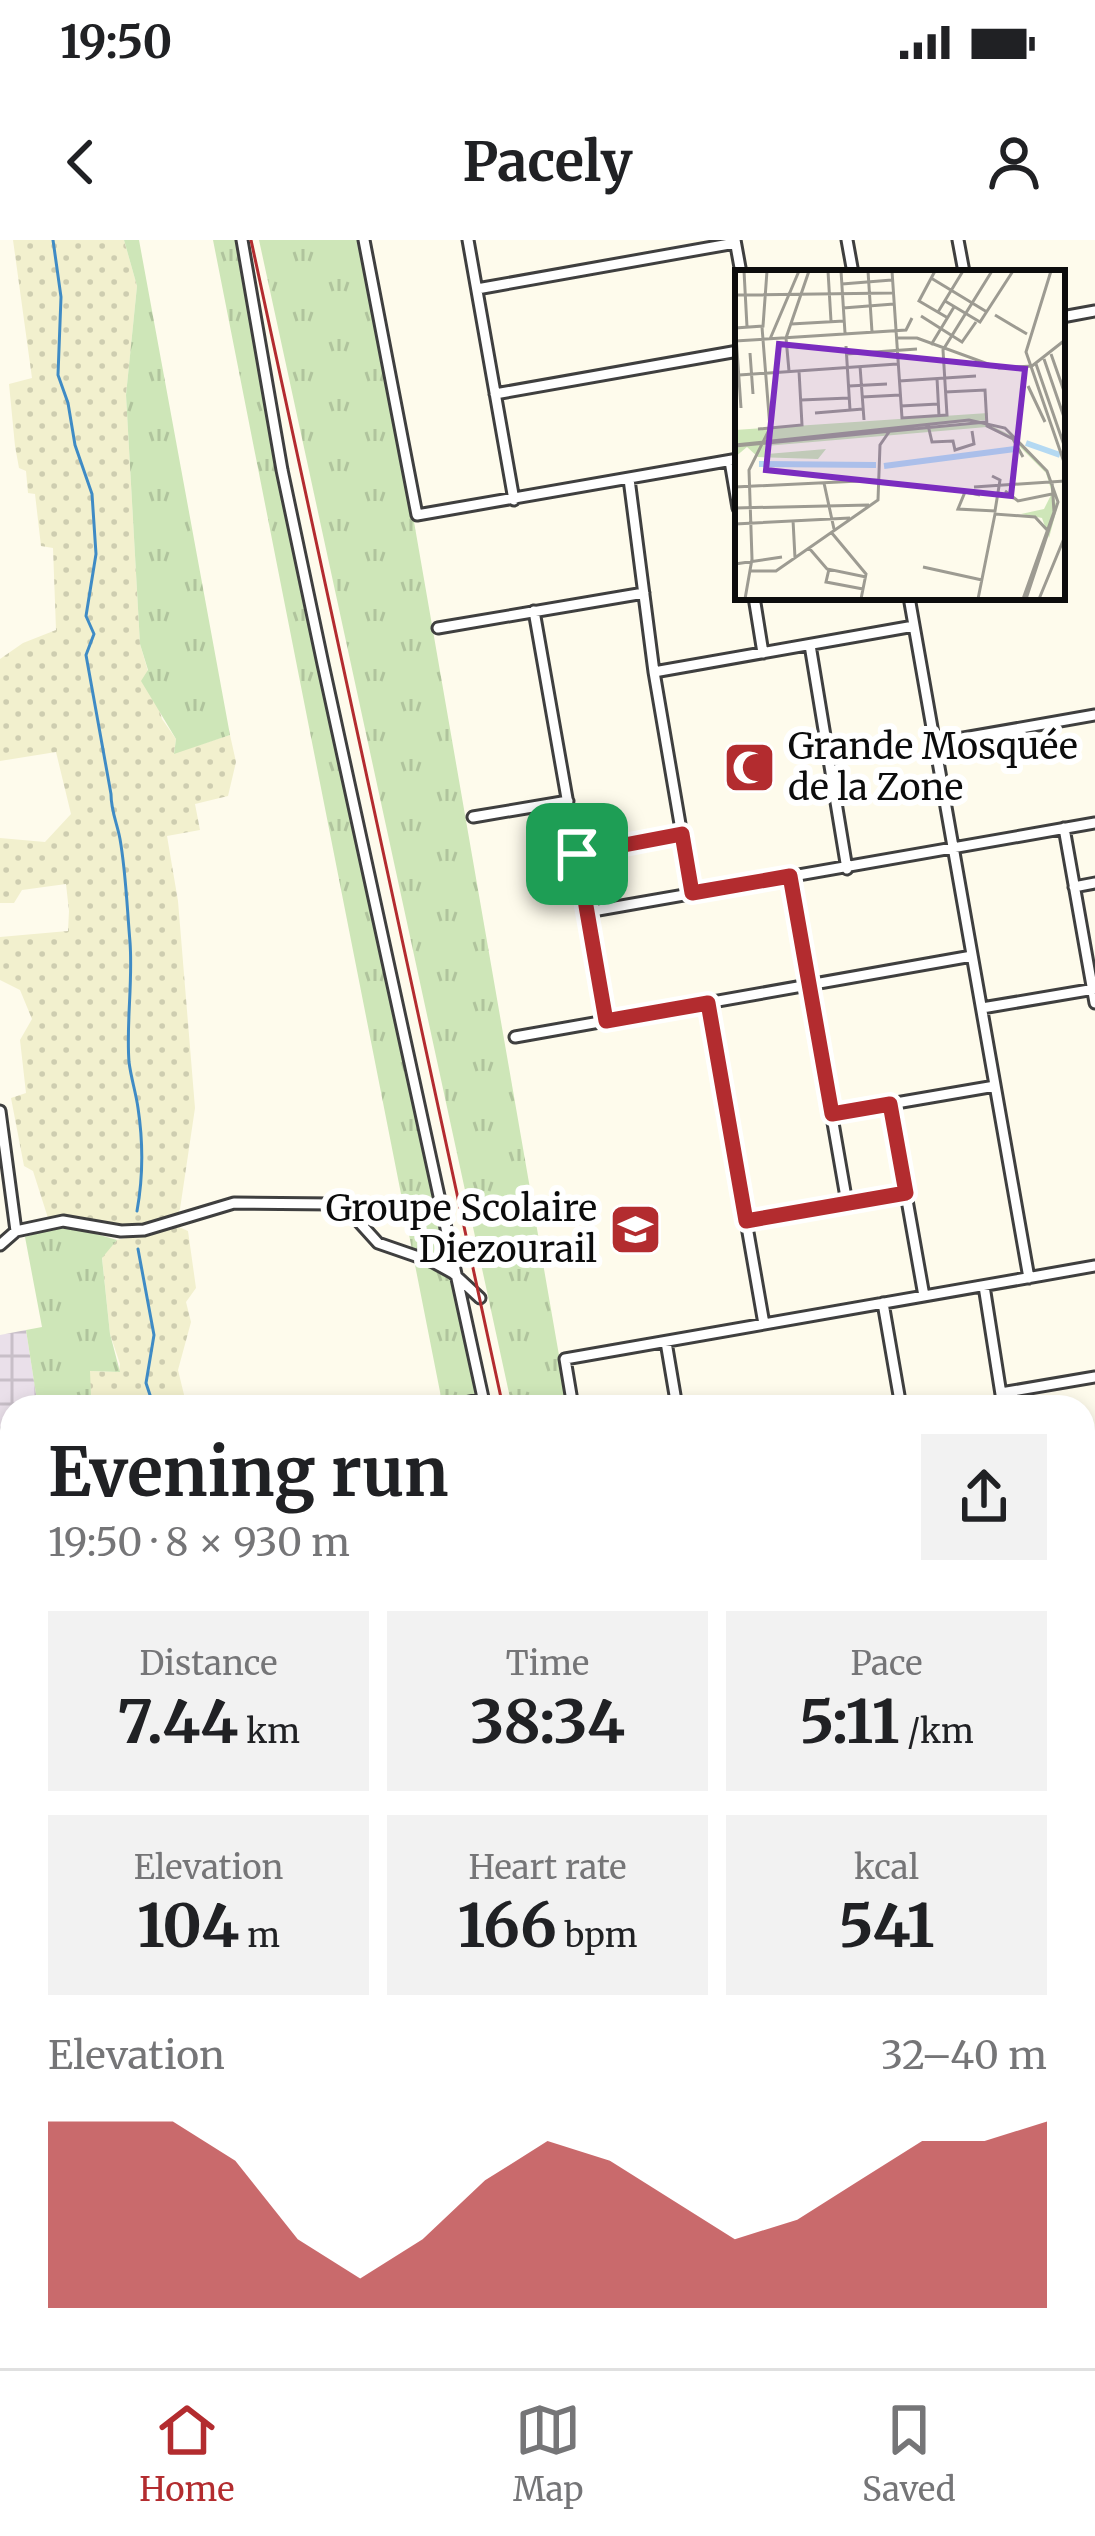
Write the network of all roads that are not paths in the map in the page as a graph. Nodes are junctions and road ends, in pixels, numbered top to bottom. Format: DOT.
graph roads {
  1 [pos="242,240"];
  2 [pos="364,240"];
  3 [pos="468,240"];
  4 [pos="847,240"];
  5 [pos="958,240"];
  6 [pos="735,242"];
  7 [pos="852,270"];
  8 [pos="964,270"];
  9 [pos="477,289"];
  10 [pos="1095,310"];
  11 [pos="1065,315"];
  12 [pos="735,352"];
  13 [pos="495,394"];
  14 [pos="734,460"];
  15 [pos="629,479"];
  16 [pos="514,500"];
  17 [pos="644,593"];
  18 [pos="755,600"];
  19 [pos="910,600"];
  20 [pos="535,611"];
  21 [pos="914,626"];
  22 [pos="438,628"];
  23 [pos="810,645"];
  24 [pos="764,653"];
  25 [pos="654,672"];
  26 [pos="1095,715"];
  27 [pos="935,743"];
  28 [pos="568,801"];
  29 [pos="473,817"];
  30 [pos="1095,823"];
  31 [pos="1064,828"];
  32 [pos="682,834"];
  33 [pos="954,850"];
  34 [pos="577,854"];
  35 [pos="848,869"];
  36 [pos="790,876"];
  37 [pos="1095,883"];
  38 [pos="1074,886"];
  39 [pos="692,893"];
  40 [pos="587,912"];
  41 [pos="973,956"];
  42 [pos="809,985"];
  43 [pos="1094,989"];
  44 [pos="708,1003"];
  45 [pos="1095,1003"];
  46 [pos="982,1008"];
  47 [pos="606,1021"];
  48 [pos="514,1036"];
  49 [pos="995,1086"];
  50 [pos="890,1104"];
  51 [pos="0,1111"];
  52 [pos="832,1114"];
  53 [pos="906,1193"];
  54 [pos="848,1203"];
  55 [pos="746,1221"];
  56 [pos="16,1231"];
  57 [pos="0,1245"];
  58 [pos="1095,1266"];
  59 [pos="453,1273"];
  60 [pos="1029,1278"];
  61 [pos="984,1286"];
  62 [pos="924,1296"];
  63 [pos="480,1298"];
  64 [pos="883,1304"];
  65 [pos="764,1324"];
  66 [pos="666,1342"];
  67 [pos="1095,1378"];
  68 [pos="1001,1393"];
  69 [pos="482,1395"];
  70 [pos="571,1395"];
  71 [pos="675,1395"];
  72 [pos="899,1395"];
  1 -- 59 [label="street"];
  2 -- 16 [label="street"];
  3 -- 9 [label="street"];
  4 -- 7 [label="street"];
  5 -- 8 [label="street"];
  6 -- 9 [label="street"];
  9 -- 13 [label="street"];
  10 -- 11 [label="street"];
  12 -- 13 [label="street"];
  13 -- 16 [label="street"];
  14 -- 15 [label="street"];
  15 -- 16 [label="street"];
  15 -- 17 [label="street"];
  17 -- 20 [label="street"];
  17 -- 25 [label="street"];
  18 -- 24 [label="street"];
  19 -- 21 [label="street"];
  20 -- 22 [label="street"];
  20 -- 28 [label="street"];
  21 -- 23 [label="street"];
  21 -- 27 [label="street"];
  23 -- 24 [label="street"];
  23 -- 35 [label="street"];
  24 -- 25 [label="street"];
  25 -- 32 [label="street"];
  26 -- 27 [label="street"];
  27 -- 33 [label="street"];
  28 -- 29 [label="street"];
  28 -- 34 [label="street"];
  30 -- 31 [label="street"];
  31 -- 33 [label="street"];
  31 -- 38 [label="street"];
  32 -- 34 [label="street"];
  32 -- 39 [label="street"];
  33 -- 35 [label="street"];
  33 -- 41 [label="street"];
  34 -- 40 [label="street"];
  35 -- 36 [label="street"];
  36 -- 39 [label="street"];
  36 -- 42 [label="street"];
  37 -- 38 [label="street"];
  38 -- 43 [label="street"];
  39 -- 40 [label="street"];
  40 -- 47 [label="street"];
  41 -- 42 [label="street"];
  41 -- 46 [label="street"];
  42 -- 44 [label="street"];
  42 -- 52 [label="street"];
  43 -- 45 [label="street"];
  43 -- 46 [label="street"];
  44 -- 47 [label="street"];
  44 -- 55 [label="street"];
  46 -- 49 [label="street"];
  47 -- 48 [label="street"];
  49 -- 50 [label="street"];
  49 -- 60 [label="street"];
  50 -- 52 [label="street"];
  50 -- 53 [label="street"];
  51 -- 56 [label="street"];
  52 -- 54 [label="street"];
  53 -- 54 [label="street"];
  53 -- 62 [label="street"];
  54 -- 55 [label="street"];
  55 -- 65 [label="street"];
  56 -- 57 [label="street"];
  56 -- 59 [label="street"];
  58 -- 60 [label="street"];
  59 -- 63 [label="street"];
  59 -- 69 [label="street"];
  60 -- 61 [label="street"];
  61 -- 62 [label="street"];
  61 -- 68 [label="street"];
  62 -- 64 [label="street"];
  64 -- 65 [label="street"];
  64 -- 72 [label="street"];
  65 -- 66 [label="street"];
  66 -- 70 [label="street"];
  66 -- 71 [label="street"];
  67 -- 68 [label="street"];
}
